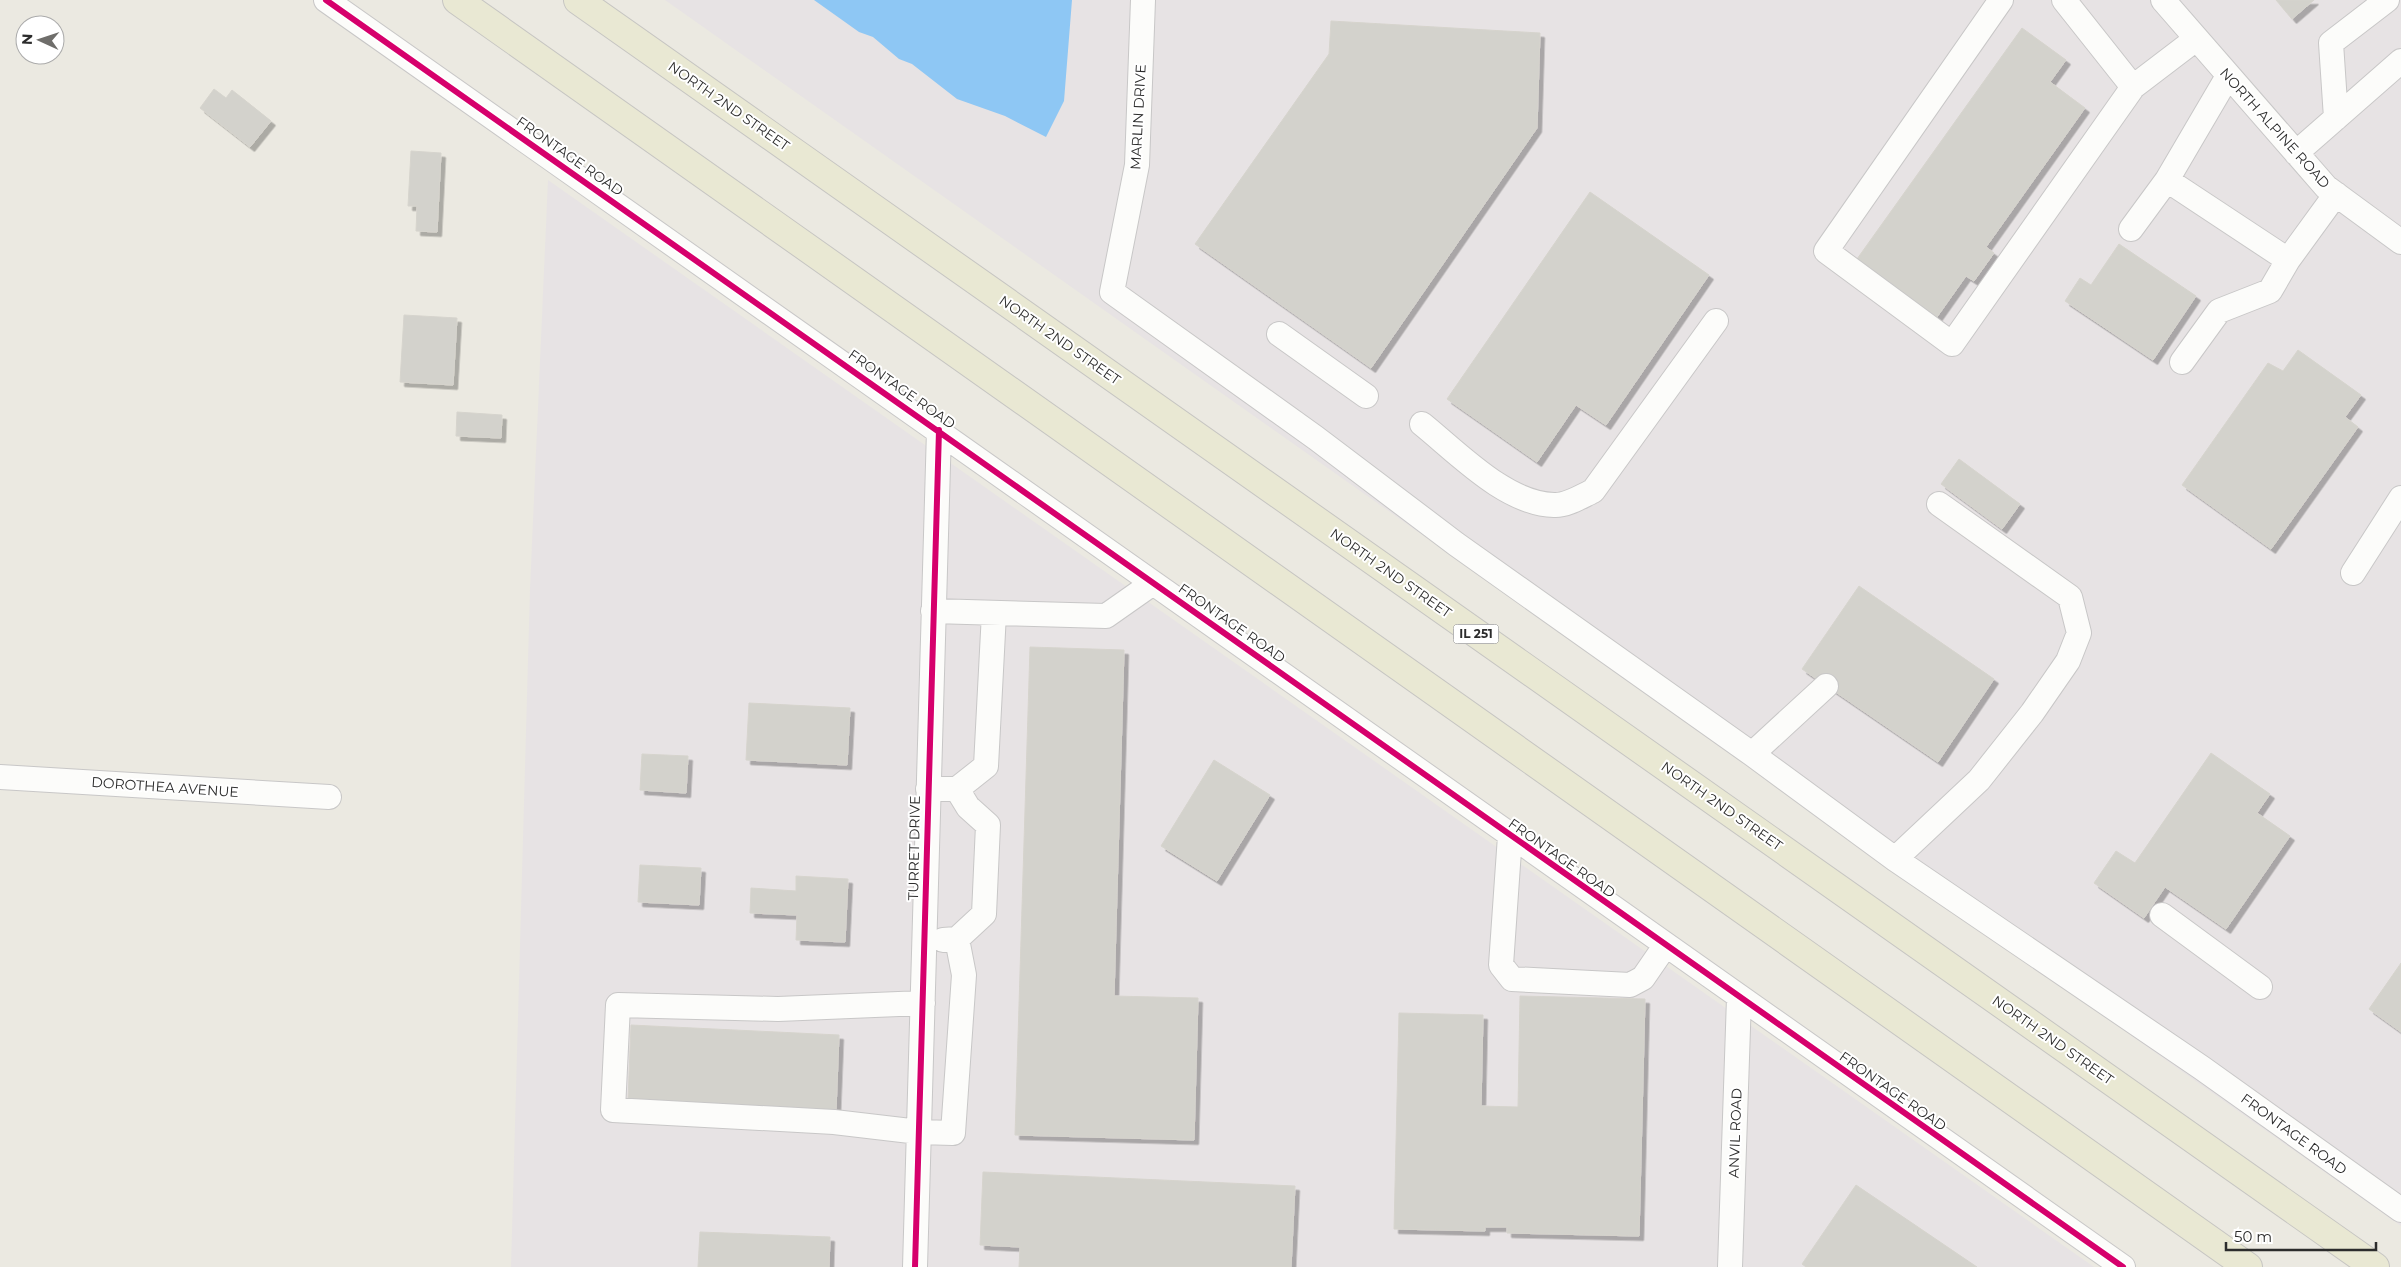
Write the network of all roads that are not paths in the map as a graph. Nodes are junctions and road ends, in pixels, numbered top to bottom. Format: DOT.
graph roads {
  1 [pos="326,0"];
  2 [pos="457,0"];
  3 [pos="578,0"];
  4 [pos="1143,0"];
  5 [pos="2001,0"];
  6 [pos="2064,0"];
  7 [pos="2163,0"];
  8 [pos="2387,0"];
  9 [pos="2196,39"];
  10 [pos="2401,61"];
  11 [pos="2228,76"];
  12 [pos="2133,87"];
  13 [pos="2336,118"];
  14 [pos="2296,153"];
  15 [pos="2167,180"];
  16 [pos="2336,194"];
  17 [pos="2131,229"];
  18 [pos="2398,233"];
  19 [pos="2288,260"];
  20 [pos="1112,292"];
  21 [pos="1716,321"];
  22 [pos="1280,334"];
  23 [pos="2182,362"];
  24 [pos="1366,396"];
  25 [pos="1422,424"];
  26 [pos="939,430"];
  27 [pos="2401,498"];
  28 [pos="1939,504"];
  29 [pos="2353,573"];
  30 [pos="1153,583"];
  31 [pos="934,611"];
  32 [pos="994,613"];
  33 [pos="1826,686"];
  34 [pos="1752,754"];
  35 [pos="0,777"];
  36 [pos="957,789"];
  37 [pos="928,790"];
  38 [pos="330,797"];
  39 [pos="1510,836"];
  40 [pos="1895,859"];
  41 [pos="2162,915"];
  42 [pos="958,940"];
  43 [pos="924,942"];
  44 [pos="1665,946"];
  45 [pos="2260,987"];
  46 [pos="1739,998"];
  47 [pos="923,1003"];
  48 [pos="919,1132"];
  49 [pos="2401,1210"];
  50 [pos="915,1267"];
  51 [pos="1730,1267"];
  52 [pos="2123,1267"];
  53 [pos="2248,1267"];
  54 [pos="2375,1267"];
  1 -- 26 [label="street, FRONTAGE ROAD"];
  2 -- 53 [label="main road"];
  3 -- 54 [label="main road, NORTH 2ND STREET / IL 251"];
  4 -- 20 [label="street, MARLIN DRIVE"];
  5 -- 12 [label="street"];
  6 -- 12 [label="street"];
  7 -- 9 [label="street, NORTH ALPINE ROAD"];
  8 -- 13 [label="street"];
  9 -- 11 [label="street, NORTH ALPINE ROAD"];
  9 -- 12 [label="street"];
  10 -- 13 [label="street"];
  11 -- 14 [label="street, NORTH ALPINE ROAD"];
  11 -- 15 [label="street"];
  13 -- 14 [label="street"];
  14 -- 16 [label="street, NORTH ALPINE ROAD"];
  15 -- 17 [label="street"];
  15 -- 19 [label="street"];
  16 -- 18 [label="street, NORTH ALPINE ROAD"];
  16 -- 19 [label="street"];
  19 -- 23 [label="street"];
  20 -- 34 [label="street, FRONTAGE ROAD"];
  21 -- 25 [label="street"];
  22 -- 24 [label="street"];
  26 -- 30 [label="street, FRONTAGE ROAD"];
  26 -- 31 [label="street, TURRET DRIVE"];
  27 -- 29 [label="street"];
  28 -- 40 [label="street"];
  30 -- 32 [label="street"];
  30 -- 39 [label="street, FRONTAGE ROAD"];
  31 -- 32 [label="street"];
  31 -- 37 [label="street, TURRET DRIVE"];
  32 -- 36 [label="street"];
  33 -- 34 [label="street"];
  34 -- 40 [label="street, FRONTAGE ROAD"];
  35 -- 38 [label="street, DOROTHEA AVENUE"];
  36 -- 37 [label="street"];
  36 -- 42 [label="street"];
  37 -- 43 [label="street, TURRET DRIVE"];
  39 -- 44 [label="street, FRONTAGE ROAD"];
  39 -- 44 [label="street"];
  40 -- 49 [label="street, FRONTAGE ROAD"];
  41 -- 45 [label="street"];
  42 -- 43 [label="street"];
  42 -- 48 [label="street"];
  43 -- 47 [label="street, TURRET DRIVE"];
  44 -- 46 [label="street, FRONTAGE ROAD"];
  46 -- 51 [label="street, ANVIL ROAD"];
  46 -- 52 [label="street, FRONTAGE ROAD"];
  47 -- 48 [label="street, TURRET DRIVE"];
  47 -- 48 [label="street"];
  48 -- 50 [label="street, TURRET DRIVE"];
}
